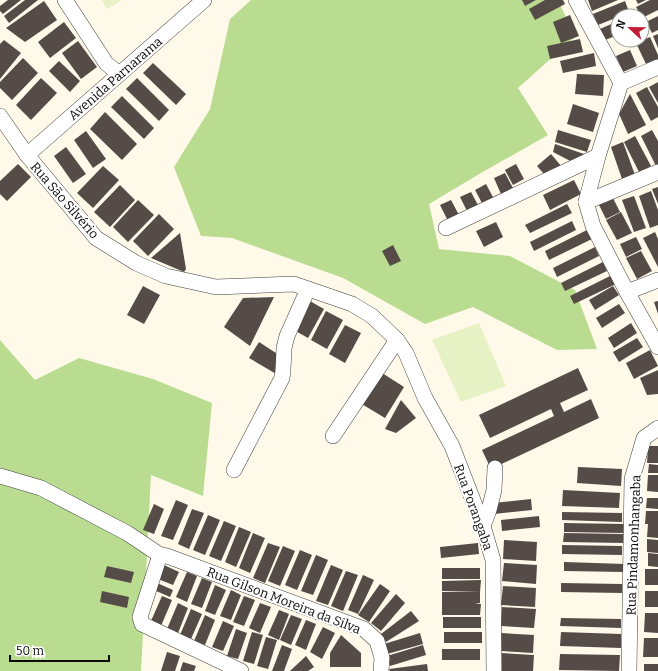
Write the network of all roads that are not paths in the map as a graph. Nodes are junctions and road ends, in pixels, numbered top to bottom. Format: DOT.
graph roads {
  1 [pos="65,0"];
  2 [pos="204,0"];
  3 [pos="576,0"];
  4 [pos="658,67"];
  5 [pos="119,74"];
  6 [pos="621,83"];
  7 [pos="0,116"];
  8 [pos="27,156"];
  9 [pos="598,156"];
  10 [pos="658,172"];
  11 [pos="586,202"];
  12 [pos="446,228"];
  13 [pos="658,280"];
  14 [pos="308,288"];
  15 [pos="627,292"];
  16 [pos="396,340"];
  17 [pos="658,347"];
  18 [pos="425,398"];
  19 [pos="658,428"];
  20 [pos="333,436"];
  21 [pos="495,468"];
  22 [pos="234,470"];
  23 [pos="0,476"];
  24 [pos="483,526"];
  25 [pos="160,556"];
  26 [pos="241,671"];
  27 [pos="381,671"];
  28 [pos="494,671"];
  29 [pos="629,671"];
  1 -- 5 [label="street"];
  2 -- 5 [label="street, Avenida Parnarama"];
  3 -- 6 [label="street"];
  4 -- 6 [label="street"];
  5 -- 8 [label="street, Avenida Parnarama"];
  6 -- 9 [label="street"];
  7 -- 8 [label="street, Rua São Silvério"];
  8 -- 14 [label="street, Rua São Silvério"];
  9 -- 11 [label="street"];
  9 -- 12 [label="street"];
  10 -- 11 [label="street"];
  11 -- 15 [label="street"];
  13 -- 15 [label="street"];
  14 -- 16 [label="street, Rua São Silvério"];
  14 -- 22 [label="street"];
  15 -- 17 [label="street"];
  16 -- 18 [label="street, Rua São Silvério"];
  16 -- 20 [label="street"];
  18 -- 24 [label="street, Rua Porangaba"];
  19 -- 29 [label="street, Rua Pindamonhangaba"];
  21 -- 24 [label="street"];
  23 -- 25 [label="street"];
  24 -- 28 [label="street, Rua Porangaba"];
  25 -- 26 [label="street"];
  25 -- 27 [label="street, Rua Gilson Moreira da Silva"];
}
